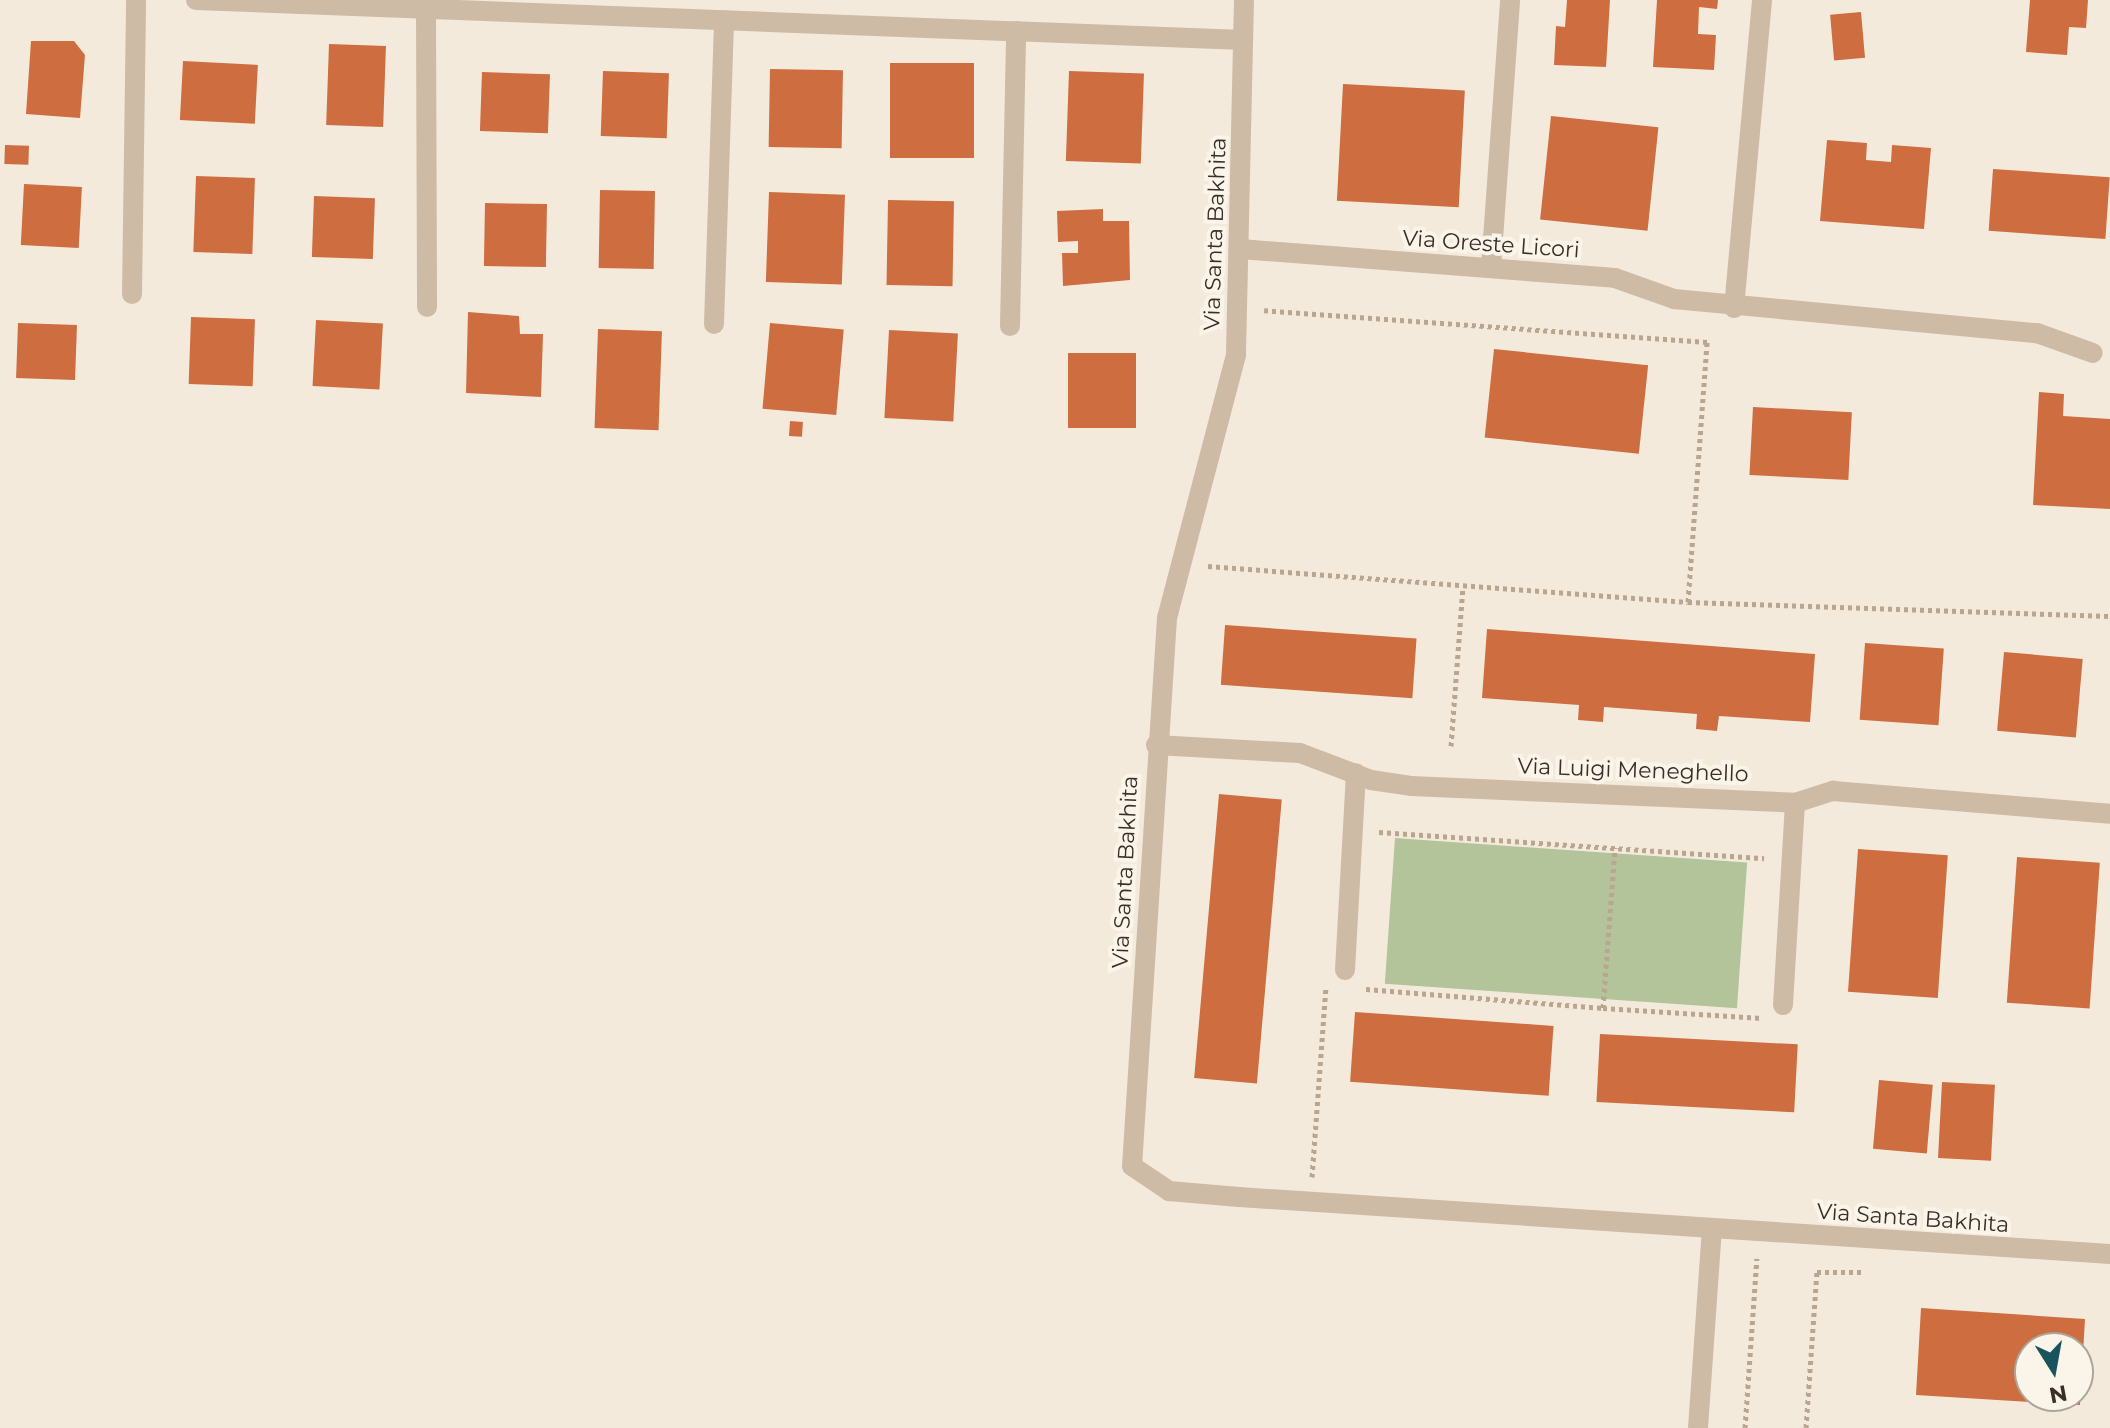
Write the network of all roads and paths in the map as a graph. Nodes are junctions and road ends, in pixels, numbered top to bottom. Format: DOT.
graph roads {
  1 [pos="136,0"];
  2 [pos="196,0"];
  3 [pos="1244,0"];
  4 [pos="1510,0"];
  5 [pos="1762,0"];
  6 [pos="532,7"];
  7 [pos="426,10"];
  8 [pos="724,20"];
  9 [pos="1016,31"];
  10 [pos="1243,40"];
  11 [pos="1240,249"];
  12 [pos="1491,267"];
  13 [pos="132,294"];
  14 [pos="427,307"];
  15 [pos="1734,308"];
  16 [pos="1259,310"];
  17 [pos="714,324"];
  18 [pos="1010,326"];
  19 [pos="2093,353"];
  20 [pos="1204,566"];
  21 [pos="1463,587"];
  22 [pos="1688,602"];
  23 [pos="2110,616"];
  24 [pos="1156,745"];
  25 [pos="1451,746"];
  26 [pos="1356,773"];
  27 [pos="1795,803"];
  28 [pos="2110,814"];
  29 [pos="1369,831"];
  30 [pos="1615,847"];
  31 [pos="1773,858"];
  32 [pos="1343,978"];
  33 [pos="1357,988"];
  34 [pos="1603,1008"];
  35 [pos="1776,1012"];
  36 [pos="1312,1179"];
  37 [pos="1712,1229"];
  38 [pos="1758,1249"];
  39 [pos="2110,1254"];
  40 [pos="1862,1272"];
  41 [pos="1698,1428"];
  42 [pos="1745,1428"];
  43 [pos="1806,1428"];
  1 -- 13 [label="street"];
  2 -- 7 [label="street"];
  3 -- 10 [label="street, Via Santa Bakhita"];
  4 -- 12 [label="street"];
  5 -- 15 [label="street"];
  6 -- 7 [label="street"];
  6 -- 8 [label="street"];
  7 -- 14 [label="street"];
  8 -- 9 [label="street"];
  8 -- 17 [label="street"];
  9 -- 10 [label="street"];
  9 -- 18 [label="street"];
  10 -- 11 [label="street, Via Santa Bakhita"];
  11 -- 12 [label="street, Via Oreste Licori"];
  11 -- 24 [label="street, Via Santa Bakhita"];
  12 -- 15 [label="street, Via Oreste Licori"];
  15 -- 19 [label="street, Via Oreste Licori"];
  16 -- 22 [label="path"];
  20 -- 21 [label="path"];
  21 -- 22 [label="path"];
  21 -- 25 [label="path"];
  22 -- 23 [label="path"];
  24 -- 26 [label="street, Via Luigi Meneghello"];
  24 -- 37 [label="street, Via Santa Bakhita"];
  26 -- 27 [label="street, Via Luigi Meneghello"];
  26 -- 32 [label="street"];
  27 -- 28 [label="street, Via Luigi Meneghello"];
  27 -- 35 [label="street"];
  29 -- 30 [label="path"];
  30 -- 31 [label="path"];
  30 -- 34 [label="path"];
  32 -- 36 [label="path"];
  33 -- 34 [label="path"];
  34 -- 35 [label="path"];
  37 -- 39 [label="street, Via Santa Bakhita"];
  37 -- 41 [label="street"];
  38 -- 42 [label="path"];
  40 -- 43 [label="path"];
}
